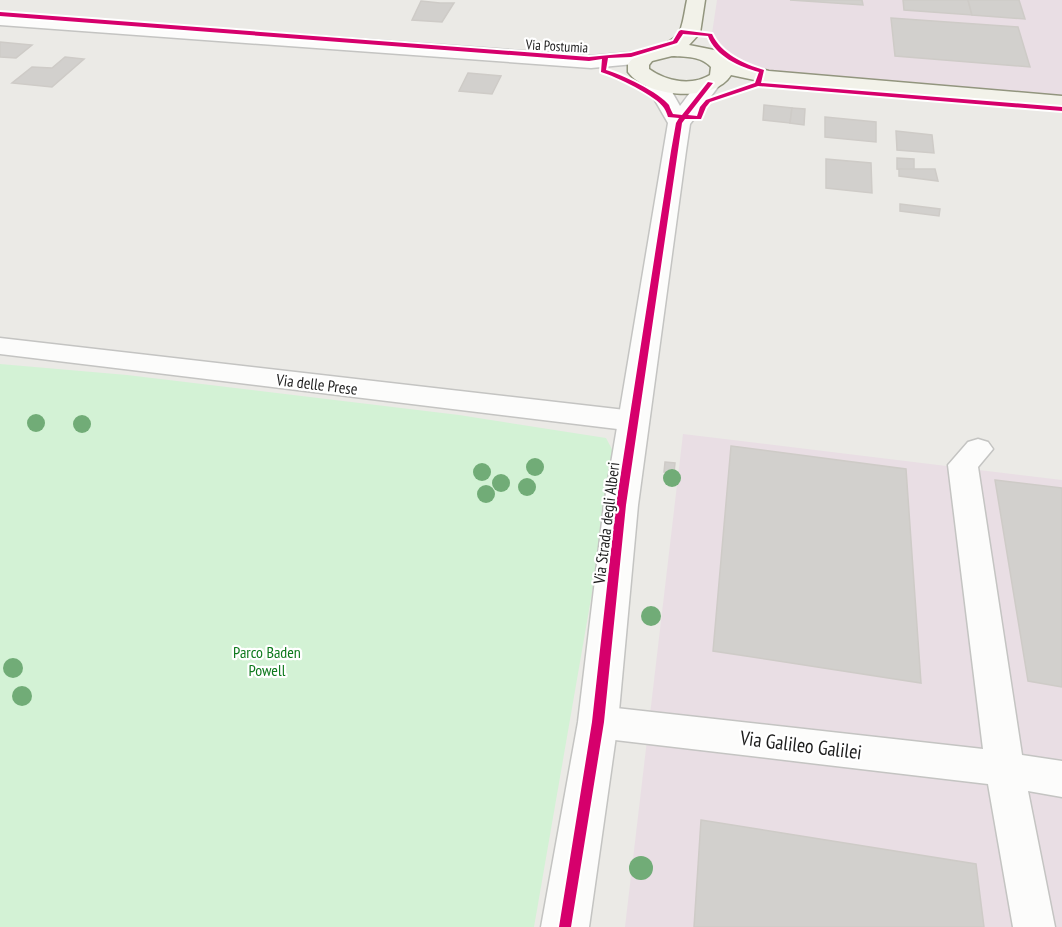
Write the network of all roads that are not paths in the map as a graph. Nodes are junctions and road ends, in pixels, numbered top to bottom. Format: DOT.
graph roads {
  1 [pos="696,0"];
  2 [pos="0,19"];
  3 [pos="690,33"];
  4 [pos="670,50"];
  5 [pos="645,57"];
  6 [pos="591,62"];
  7 [pos="713,70"];
  8 [pos="651,81"];
  9 [pos="1062,103"];
  10 [pos="680,123"];
  11 [pos="0,346"];
  12 [pos="634,421"];
  13 [pos="978,449"];
  14 [pos="598,722"];
  15 [pos="1005,769"];
  16 [pos="1062,778"];
  17 [pos="565,927"];
  18 [pos="1034,927"];
  1 -- 3 [label="main road"];
  2 -- 6 [label="street, Via Postumia"];
  3 -- 4 [label="main road"];
  3 -- 7 [label="main road"];
  4 -- 5 [label="main road, Via Postumia"];
  4 -- 7 [label="main road, Via Postumia"];
  5 -- 6 [label="street, Via Postumia"];
  5 -- 8 [label="main road"];
  6 -- 8 [label="street, Via Postumia"];
  7 -- 8 [label="main road, Via Postumia"];
  7 -- 9 [label="main road, Via Postumia"];
  7 -- 10 [label="street, Via Strada degli Alberi"];
  8 -- 10 [label="street"];
  10 -- 12 [label="street, Via Strada degli Alberi"];
  11 -- 12 [label="street, Via delle Prese"];
  12 -- 14 [label="street, Via Strada degli Alberi"];
  13 -- 15 [label="street"];
  14 -- 15 [label="street, Via Galileo Galilei"];
  14 -- 17 [label="street, Via Strada degli Alberi"];
  15 -- 16 [label="street, Via Galileo Galilei"];
  15 -- 18 [label="street"];
}
